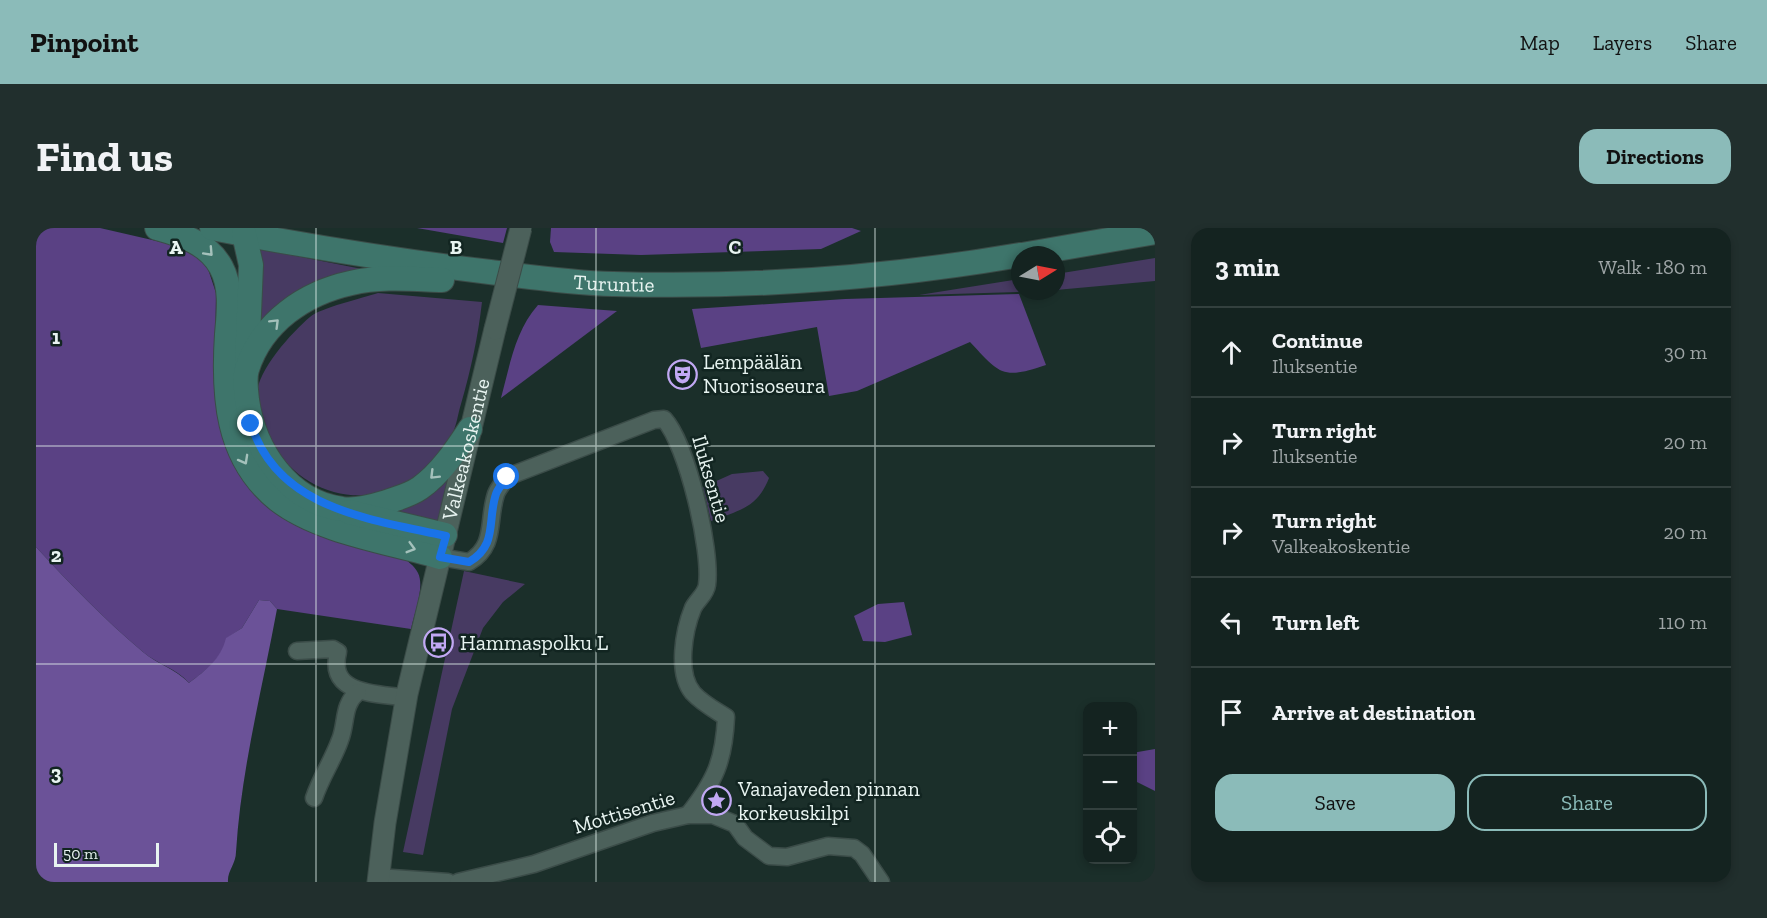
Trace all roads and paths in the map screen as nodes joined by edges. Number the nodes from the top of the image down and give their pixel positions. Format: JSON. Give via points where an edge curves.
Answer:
{"nodes":[{"id":1,"x":157,"y":228,"type":"edge"},
{"id":2,"x":212,"y":228,"type":"edge"},
{"id":3,"x":521,"y":228,"type":"edge"},
{"id":4,"x":1155,"y":232,"type":"edge"},
{"id":5,"x":244,"y":234,"type":"junction"},
{"id":6,"x":1065,"y":247,"type":"edge"},
{"id":7,"x":1011,"y":256,"type":"edge"},
{"id":8,"x":554,"y":280,"type":"junction"},
{"id":9,"x":246,"y":370,"type":"junction"},
{"id":10,"x":470,"y":429,"type":"junction"},
{"id":11,"x":343,"y":510,"type":"junction"},
{"id":12,"x":443,"y":546,"type":"junction"},
{"id":13,"x":297,"y":651,"type":"dead end"},
{"id":14,"x":358,"y":692,"type":"junction"},
{"id":15,"x":406,"y":698,"type":"junction"},
{"id":16,"x":314,"y":798,"type":"dead end"},
{"id":17,"x":688,"y":815,"type":"junction"},
{"id":18,"x":378,"y":879,"type":"edge"},
{"id":19,"x":448,"y":882,"type":"edge"},
{"id":20,"x":458,"y":882,"type":"edge"},
{"id":21,"x":881,"y":882,"type":"edge"}],
"edges":[{"from":1,"to":12,"type":"main road","one_way":true,"via":[[203,245],[221,267],[229,293],[227,401],[239,449],[256,478],[279,500],[334,528]]},
{"from":2,"to":5,"type":"main road","name":"Turuntie"},
{"from":3,"to":10,"type":"street","name":"Valkeakoskentie","bridge":true},
{"from":4,"to":6,"type":"main road","name":"Turuntie"},
{"from":5,"to":8,"type":"main road","name":"Turuntie","via":[[355,254]]},
{"from":5,"to":9,"type":"main road","via":[[251,265]]},
{"from":7,"to":8,"type":"main road","name":"Turuntie","via":[[857,276],[724,285]]},
{"from":9,"to":8,"type":"main road","one_way":true,"via":[[266,332],[285,314],[306,298],[349,283],[373,279]]},
{"from":9,"to":11,"type":"main road","via":[[251,424],[271,465],[302,493]]},
{"from":10,"to":11,"type":"main road","one_way":true,"via":[[450,458],[421,488],[376,505]]},
{"from":10,"to":12,"type":"street","name":"Valkeakoskentie"},
{"from":11,"to":12,"type":"main road"},
{"from":12,"to":15,"type":"street","name":"Valkeakoskentie"},
{"from":12,"to":17,"type":"street","name":"Iluksentie","via":[[469,562],[479,556],[487,546],[497,492],[507,477],[654,420],[664,419],[674,429],[709,563],[707,589],[693,608],[686,638],[686,679],[698,698],[726,717],[718,771]]},
{"from":13,"to":14,"type":"street","via":[[338,652],[337,668],[346,684]]},
{"from":14,"to":15,"type":"street"},
{"from":14,"to":16,"type":"street","via":[[347,707],[341,738]]},
{"from":15,"to":18,"type":"street","name":"Valkeakoskentie"},
{"from":17,"to":20,"type":"street","name":"Mottisentie","via":[[534,864]]},
{"from":17,"to":21,"type":"street","name":"Mottisentie","via":[[713,815],[735,824],[745,838],[769,856],[779,858],[828,846],[854,848]]},
{"from":18,"to":19,"type":"street"}]}
